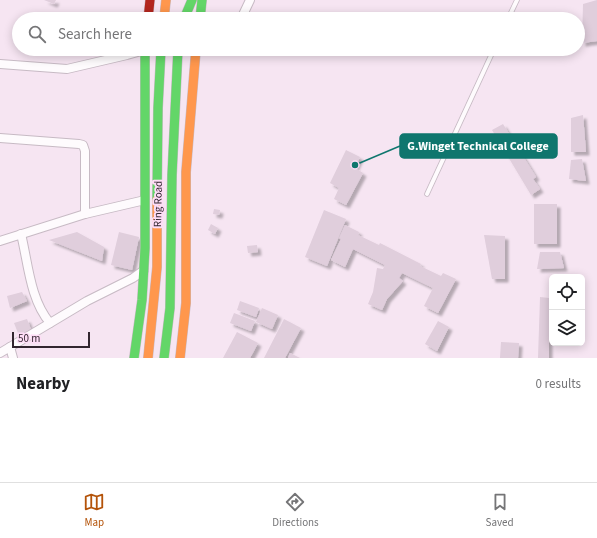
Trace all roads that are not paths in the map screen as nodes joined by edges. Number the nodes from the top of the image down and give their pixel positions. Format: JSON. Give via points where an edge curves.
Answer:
{"nodes":[{"id":1,"x":150,"y":0,"type":"edge"},
{"id":2,"x":166,"y":0,"type":"edge"},
{"id":3,"x":182,"y":0,"type":"edge"},
{"id":4,"x":192,"y":0,"type":"edge"},
{"id":5,"x":202,"y":0,"type":"edge"},
{"id":6,"x":250,"y":0,"type":"edge"},
{"id":7,"x":517,"y":0,"type":"edge"},
{"id":8,"x":149,"y":12,"type":"edge"},
{"id":9,"x":165,"y":12,"type":"edge"},
{"id":10,"x":181,"y":12,"type":"edge"},
{"id":11,"x":187,"y":12,"type":"edge"},
{"id":12,"x":201,"y":12,"type":"edge"},
{"id":13,"x":244,"y":12,"type":"edge"},
{"id":14,"x":511,"y":12,"type":"edge"},
{"id":15,"x":124,"y":56,"type":"edge"},
{"id":16,"x":145,"y":56,"type":"edge"},
{"id":17,"x":161,"y":56,"type":"edge"},
{"id":18,"x":178,"y":56,"type":"edge"},
{"id":19,"x":195,"y":56,"type":"edge"},
{"id":20,"x":491,"y":56,"type":"edge"},
{"id":21,"x":0,"y":64,"type":"edge"},
{"id":22,"x":0,"y":138,"type":"edge"},
{"id":23,"x":427,"y":194,"type":"dead end"},
{"id":24,"x":145,"y":200,"type":"junction"},
{"id":25,"x":85,"y":214,"type":"junction"},
{"id":26,"x":21,"y":234,"type":"junction"},
{"id":27,"x":0,"y":241,"type":"edge"},
{"id":28,"x":144,"y":270,"type":"junction"},
{"id":29,"x":50,"y":323,"type":"junction"},
{"id":30,"x":10,"y":347,"type":"junction"},
{"id":31,"x":0,"y":353,"type":"edge"},
{"id":32,"x":14,"y":358,"type":"edge"},
{"id":33,"x":134,"y":358,"type":"edge"},
{"id":34,"x":148,"y":358,"type":"edge"},
{"id":35,"x":164,"y":358,"type":"edge"},
{"id":36,"x":180,"y":358,"type":"edge"}],
"edges":[{"from":1,"to":8,"type":"main road"},
{"from":2,"to":9,"type":"main road"},
{"from":3,"to":10,"type":"main road"},
{"from":4,"to":11,"type":"main road"},
{"from":5,"to":12,"type":"main road"},
{"from":6,"to":13,"type":"street"},
{"from":7,"to":14,"type":"lane"},
{"from":15,"to":21,"type":"street","via":[[67,69]]},
{"from":16,"to":24,"type":"main road"},
{"from":17,"to":34,"type":"main road","name":"Ring Road","via":[[157,267]]},
{"from":18,"to":35,"type":"main road","name":"Ring Road","via":[[172,175],[170,308]]},
{"from":19,"to":36,"type":"main road","via":[[186,172],[186,303]]},
{"from":20,"to":23,"type":"lane"},
{"from":22,"to":25,"type":"street","via":[[83,146]]},
{"from":24,"to":25,"type":"street"},
{"from":24,"to":28,"type":"main road"},
{"from":25,"to":26,"type":"street"},
{"from":26,"to":27,"type":"street"},
{"from":26,"to":29,"type":"street","via":[[35,296]]},
{"from":28,"to":29,"type":"street"},
{"from":28,"to":33,"type":"main road"},
{"from":29,"to":30,"type":"street"},
{"from":30,"to":31,"type":"street"},
{"from":30,"to":32,"type":"street"}]}
